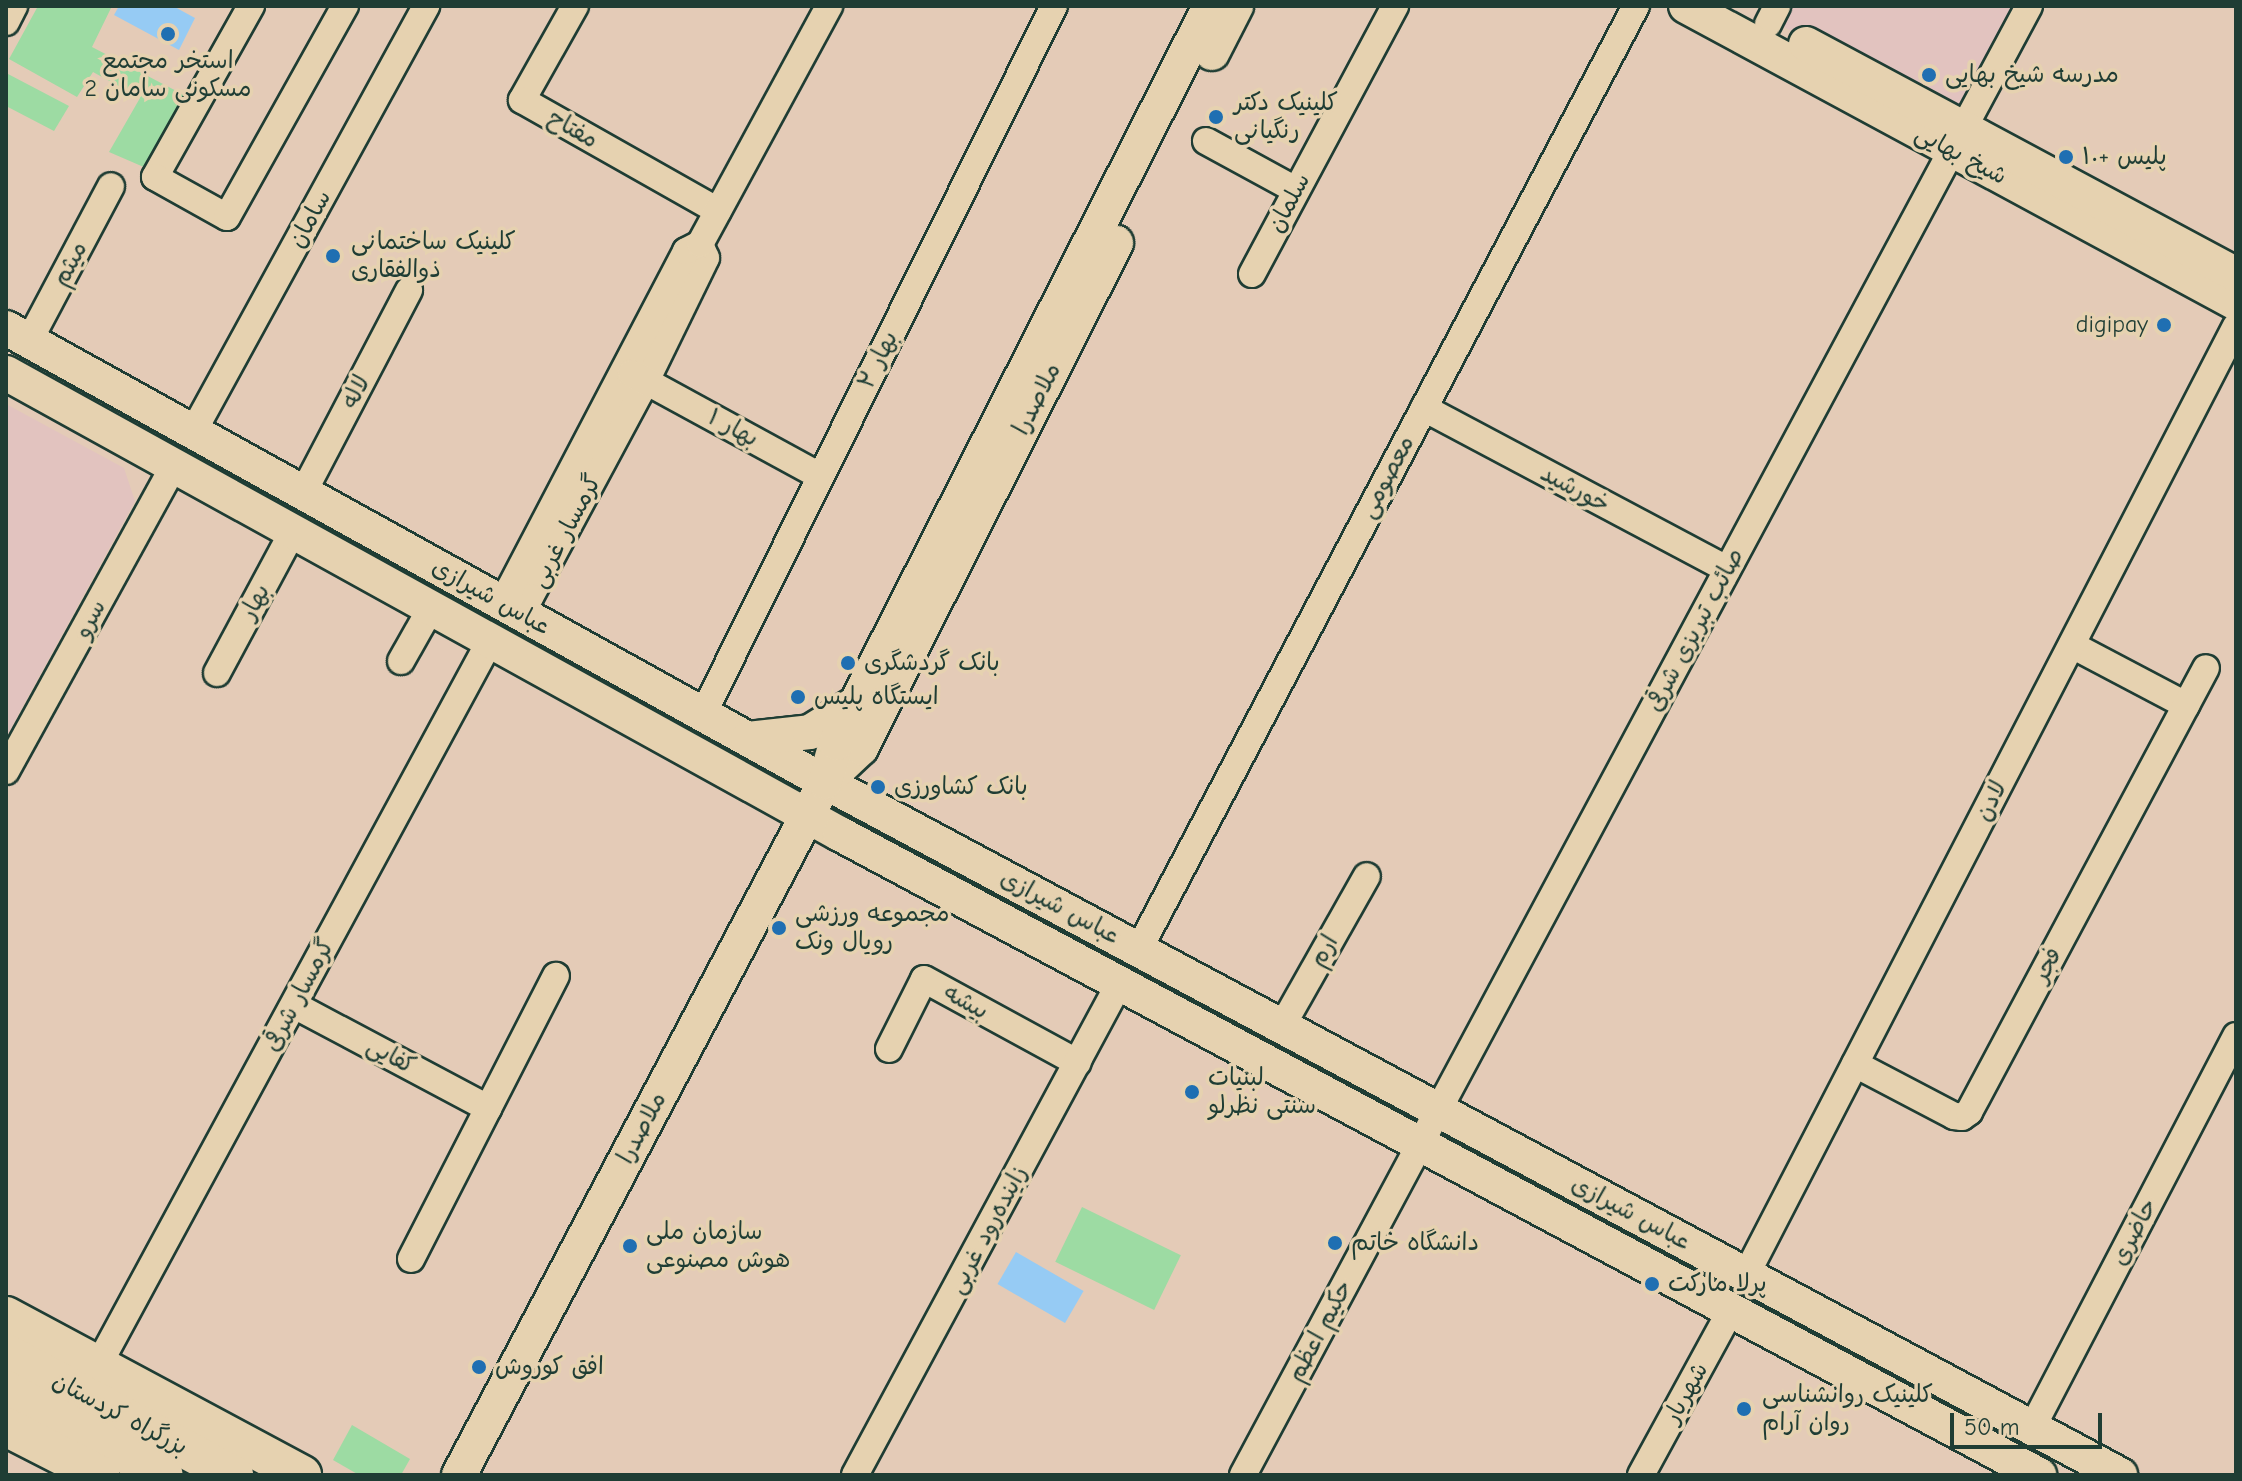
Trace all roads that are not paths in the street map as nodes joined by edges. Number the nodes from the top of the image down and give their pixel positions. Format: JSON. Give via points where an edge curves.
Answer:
{"nodes":[{"id":1,"x":14,"y":6,"type":"edge"},
{"id":2,"x":251,"y":6,"type":"edge"},
{"id":3,"x":345,"y":6,"type":"edge"},
{"id":4,"x":426,"y":6,"type":"edge"},
{"id":5,"x":575,"y":6,"type":"edge"},
{"id":6,"x":829,"y":6,"type":"edge"},
{"id":7,"x":1054,"y":6,"type":"edge"},
{"id":8,"x":1210,"y":6,"type":"edge"},
{"id":9,"x":1236,"y":6,"type":"edge"},
{"id":10,"x":1395,"y":6,"type":"edge"},
{"id":11,"x":1636,"y":6,"type":"edge"},
{"id":12,"x":1686,"y":6,"type":"edge"},
{"id":13,"x":1735,"y":6,"type":"edge"},
{"id":14,"x":2029,"y":6,"type":"edge"},
{"id":15,"x":1773,"y":15,"type":"edge"},
{"id":16,"x":6,"y":22,"type":"edge"},
{"id":17,"x":1956,"y":139,"type":"junction"},
{"id":18,"x":1206,"y":141,"type":"dead end"},
{"id":19,"x":111,"y":186,"type":"dead end"},
{"id":20,"x":1296,"y":190,"type":"junction"},
{"id":21,"x":718,"y":211,"type":"junction"},
{"id":22,"x":1252,"y":274,"type":"dead end"},
{"id":23,"x":2236,"y":275,"type":"edge"},
{"id":24,"x":409,"y":290,"type":"dead end"},
{"id":25,"x":2236,"y":303,"type":"edge"},
{"id":26,"x":2236,"y":326,"type":"edge"},
{"id":27,"x":18,"y":335,"type":"edge"},
{"id":28,"x":6,"y":373,"type":"edge"},
{"id":29,"x":635,"y":375,"type":"junction"},
{"id":30,"x":1424,"y":408,"type":"junction"},
{"id":31,"x":193,"y":432,"type":"junction"},
{"id":32,"x":174,"y":466,"type":"junction"},
{"id":33,"x":820,"y":476,"type":"junction"},
{"id":34,"x":303,"y":493,"type":"junction"},
{"id":35,"x":293,"y":531,"type":"junction"},
{"id":36,"x":1727,"y":569,"type":"junction"},
{"id":37,"x":509,"y":607,"type":"junction"},
{"id":38,"x":431,"y":608,"type":"junction"},
{"id":39,"x":490,"y":641,"type":"junction"},
{"id":40,"x":2072,"y":645,"type":"junction"},
{"id":41,"x":401,"y":661,"type":"dead end"},
{"id":42,"x":2206,"y":668,"type":"dead end"},
{"id":43,"x":217,"y":673,"type":"dead end"},
{"id":44,"x":855,"y":704,"type":"junction"},
{"id":45,"x":2186,"y":705,"type":"junction"},
{"id":46,"x":703,"y":714,"type":"junction"},
{"id":47,"x":748,"y":739,"type":"junction"},
{"id":48,"x":782,"y":758,"type":"junction"},
{"id":49,"x":6,"y":771,"type":"edge"},
{"id":50,"x":825,"y":782,"type":"junction"},
{"id":51,"x":767,"y":793,"type":"junction"},
{"id":52,"x":807,"y":815,"type":"junction"},
{"id":53,"x":1367,"y":876,"type":"dead end"},
{"id":54,"x":1139,"y":949,"type":"junction"},
{"id":55,"x":556,"y":976,"type":"dead end"},
{"id":56,"x":1119,"y":984,"type":"junction"},
{"id":57,"x":294,"y":1005,"type":"junction"},
{"id":58,"x":1282,"y":1026,"type":"junction"},
{"id":59,"x":2236,"y":1036,"type":"edge"},
{"id":60,"x":889,"y":1049,"type":"dead end"},
{"id":61,"x":1078,"y":1063,"type":"junction"},
{"id":62,"x":1855,"y":1064,"type":"junction"},
{"id":63,"x":488,"y":1108,"type":"junction"},
{"id":64,"x":1438,"y":1110,"type":"junction"},
{"id":65,"x":1420,"y":1144,"type":"junction"},
{"id":66,"x":411,"y":1259,"type":"dead end"},
{"id":67,"x":1746,"y":1275,"type":"junction"},
{"id":68,"x":1731,"y":1310,"type":"junction"},
{"id":69,"x":6,"y":1316,"type":"edge"},
{"id":70,"x":107,"y":1349,"type":"dead end"},
{"id":71,"x":6,"y":1353,"type":"edge"},
{"id":72,"x":6,"y":1390,"type":"edge"},
{"id":73,"x":6,"y":1427,"type":"edge"},
{"id":74,"x":2032,"y":1428,"type":"junction"},
{"id":75,"x":112,"y":1447,"type":"edge"},
{"id":76,"x":164,"y":1475,"type":"edge"},
{"id":77,"x":234,"y":1475,"type":"edge"},
{"id":78,"x":302,"y":1475,"type":"edge"},
{"id":79,"x":459,"y":1475,"type":"edge"},
{"id":80,"x":855,"y":1475,"type":"edge"},
{"id":81,"x":1243,"y":1475,"type":"edge"},
{"id":82,"x":1641,"y":1475,"type":"edge"},
{"id":83,"x":2039,"y":1475,"type":"edge"},
{"id":84,"x":2120,"y":1475,"type":"edge"}],
"edges":[{"from":1,"to":16,"type":"street"},
{"from":2,"to":3,"type":"street","via":[[155,177],[227,217]]},
{"from":4,"to":31,"type":"street","name":"سامان"},
{"from":5,"to":21,"type":"street","name":"مفتاح","via":[[522,100]]},
{"from":6,"to":21,"type":"street","name":"گرمسار غربی"},
{"from":7,"to":33,"type":"street","name":"بهار ۲"},
{"from":8,"to":44,"type":"main road","name":"ملاصدرا"},
{"from":9,"to":50,"type":"main road","name":"ملاصدرا","via":[[861,748]]},
{"from":10,"to":20,"type":"street","name":"سلمان"},
{"from":11,"to":30,"type":"street","name":"معصومی"},
{"from":12,"to":17,"type":"main road","name":"شیخ بهایی"},
{"from":13,"to":15,"type":"main road","name":"شیخ بهایی"},
{"from":14,"to":17,"type":"street","name":"صائب تبریزی شرقی"},
{"from":15,"to":17,"type":"main road","name":"شیخ بهایی"},
{"from":17,"to":23,"type":"main road","name":"شیخ بهایی"},
{"from":17,"to":25,"type":"main road","name":"شیخ بهایی"},
{"from":17,"to":36,"type":"street","name":"صائب تبریزی شرقی"},
{"from":18,"to":20,"type":"street"},
{"from":19,"to":27,"type":"street","name":"میثم"},
{"from":20,"to":22,"type":"street","name":"سلمان"},
{"from":21,"to":29,"type":"street","name":"گرمسار غربی","via":[[700,244],[686,251]]},
{"from":24,"to":34,"type":"street","name":"لاله"},
{"from":26,"to":40,"type":"street","name":"لادن"},
{"from":27,"to":31,"type":"main road","name":"عباس شیرازی"},
{"from":28,"to":32,"type":"main road","name":"عباس شیرازی"},
{"from":29,"to":33,"type":"street","name":"بهار ۱"},
{"from":29,"to":37,"type":"street","name":"گرمسار غربی","via":[[510,588]]},
{"from":30,"to":36,"type":"street","name":"خورشید"},
{"from":30,"to":54,"type":"street","name":"معصومی"},
{"from":31,"to":34,"type":"main road","name":"عباس شیرازی"},
{"from":32,"to":35,"type":"main road","name":"عباس شیرازی"},
{"from":32,"to":49,"type":"street","name":"سرو"},
{"from":33,"to":46,"type":"street","name":"بهار ۲"},
{"from":34,"to":37,"type":"main road","name":"عباس شیرازی"},
{"from":35,"to":38,"type":"main road","name":"عباس شیرازی"},
{"from":35,"to":43,"type":"street","name":"بهار"},
{"from":36,"to":64,"type":"street","name":"صائب تبریزی شرقی"},
{"from":37,"to":39,"type":"main road"},
{"from":37,"to":46,"type":"main road","name":"عباس شیرازی"},
{"from":38,"to":39,"type":"main road","name":"عباس شیرازی"},
{"from":38,"to":41,"type":"street"},
{"from":39,"to":51,"type":"main road","name":"عباس شیرازی"},
{"from":39,"to":57,"type":"street","name":"گرمسار شرقی"},
{"from":40,"to":45,"type":"street"},
{"from":40,"to":62,"type":"street","name":"لادن"},
{"from":42,"to":45,"type":"street","name":"فجر"},
{"from":44,"to":47,"type":"main road","via":[[810,732]]},
{"from":44,"to":50,"type":"main road","name":"ملاصدرا"},
{"from":45,"to":62,"type":"street","name":"فجر","via":[[1969,1112],[1954,1116]]},
{"from":46,"to":47,"type":"main road","name":"عباس شیرازی"},
{"from":47,"to":48,"type":"main road","name":"عباس شیرازی"},
{"from":48,"to":50,"type":"main road","name":"عباس شیرازی"},
{"from":48,"to":51,"type":"main road","via":[[785,781]]},
{"from":50,"to":52,"type":"main road","name":"ملاصدرا"},
{"from":50,"to":54,"type":"main road","name":"عباس شیرازی"},
{"from":51,"to":52,"type":"main road","name":"عباس شیرازی"},
{"from":52,"to":56,"type":"main road","name":"عباس شیرازی"},
{"from":52,"to":79,"type":"main road","name":"ملاصدرا"},
{"from":53,"to":58,"type":"street","name":"ارم"},
{"from":54,"to":58,"type":"main road","name":"عباس شیرازی"},
{"from":55,"to":63,"type":"street"},
{"from":56,"to":61,"type":"street","name":"زاینده‌رود غربی"},
{"from":56,"to":65,"type":"main road","name":"عباس شیرازی"},
{"from":57,"to":63,"type":"street","name":"کفایی"},
{"from":57,"to":70,"type":"street","name":"گرمسار شرقی"},
{"from":58,"to":64,"type":"main road","name":"عباس شیرازی"},
{"from":59,"to":74,"type":"street","name":"حاضری"},
{"from":60,"to":61,"type":"street","name":"بیشه","via":[[924,979]]},
{"from":61,"to":80,"type":"street","name":"زاینده‌رود غربی"},
{"from":62,"to":67,"type":"street","name":"لادن"},
{"from":63,"to":66,"type":"street"},
{"from":64,"to":65,"type":"street","name":"صائب تبریزی شرقی"},
{"from":64,"to":67,"type":"main road","name":"عباس شیرازی"},
{"from":65,"to":68,"type":"main road","name":"عباس شیرازی"},
{"from":65,"to":81,"type":"street","name":"حکیم اعظم"},
{"from":67,"to":74,"type":"main road","name":"عباس شیرازی"},
{"from":68,"to":82,"type":"street","name":"شهریار"},
{"from":68,"to":83,"type":"main road","name":"عباس شیرازی"},
{"from":69,"to":78,"type":"highway"},
{"from":71,"to":75,"type":"highway","name":"بزرگراه کردستان"},
{"from":72,"to":75,"type":"highway","name":"بزرگراه کردستان"},
{"from":73,"to":75,"type":"highway"},
{"from":74,"to":84,"type":"main road","name":"عباس شیرازی"},
{"from":75,"to":76,"type":"highway","name":"بزرگراه کردستان"},
{"from":75,"to":77,"type":"highway","name":"بزرگراه کردستان"}]}
